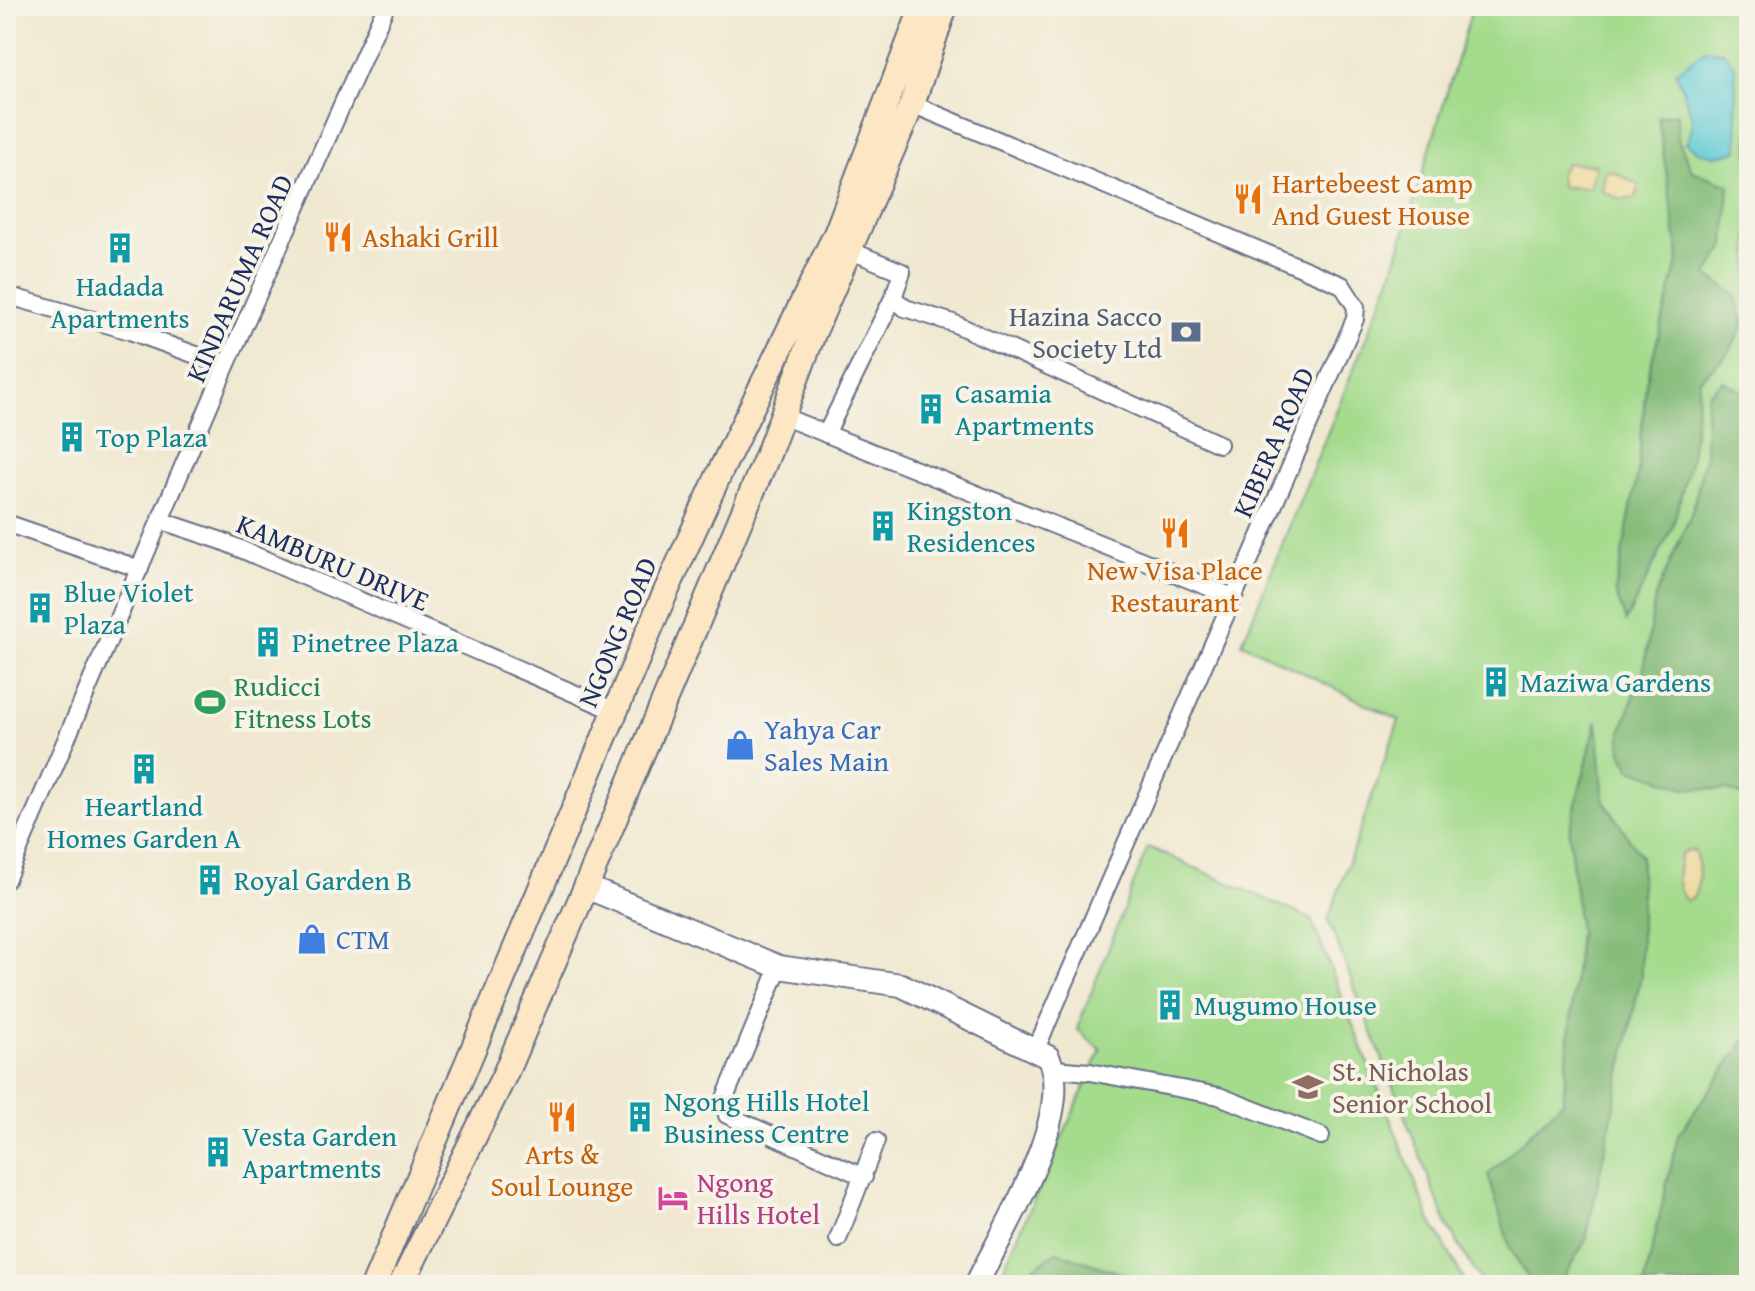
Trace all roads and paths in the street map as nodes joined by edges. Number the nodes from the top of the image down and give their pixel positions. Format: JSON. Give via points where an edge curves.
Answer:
{"nodes":[{"id":1,"x":386,"y":6,"type":"edge"},
{"id":2,"x":923,"y":6,"type":"edge"},
{"id":3,"x":945,"y":6,"type":"edge"},
{"id":4,"x":912,"y":104,"type":"junction"},
{"id":5,"x":849,"y":250,"type":"junction"},
{"id":6,"x":6,"y":295,"type":"edge"},
{"id":7,"x":893,"y":298,"type":"junction"},
{"id":8,"x":226,"y":366,"type":"junction"},
{"id":9,"x":782,"y":416,"type":"junction"},
{"id":10,"x":826,"y":434,"type":"junction"},
{"id":11,"x":1219,"y":444,"type":"dead end"},
{"id":12,"x":162,"y":521,"type":"junction"},
{"id":13,"x":6,"y":523,"type":"edge"},
{"id":14,"x":140,"y":569,"type":"junction"},
{"id":15,"x":1233,"y":597,"type":"junction"},
{"id":16,"x":659,"y":607,"type":"junction"},
{"id":17,"x":695,"y":627,"type":"junction"},
{"id":18,"x":615,"y":711,"type":"junction"},
{"id":19,"x":6,"y":880,"type":"edge"},
{"id":20,"x":586,"y":887,"type":"junction"},
{"id":21,"x":779,"y":967,"type":"junction"},
{"id":22,"x":1036,"y":1049,"type":"junction"},
{"id":23,"x":469,"y":1056,"type":"junction"},
{"id":24,"x":1054,"y":1069,"type":"junction"},
{"id":25,"x":505,"y":1074,"type":"junction"},
{"id":26,"x":1321,"y":1136,"type":"dead end"},
{"id":27,"x":876,"y":1141,"type":"dead end"},
{"id":28,"x":864,"y":1177,"type":"junction"},
{"id":29,"x":838,"y":1239,"type":"dead end"},
{"id":30,"x":374,"y":1285,"type":"edge"},
{"id":31,"x":401,"y":1285,"type":"edge"},
{"id":32,"x":976,"y":1285,"type":"edge"}],
"edges":[{"from":1,"to":8,"type":"street","name":"KINDARUMA ROAD"},
{"from":2,"to":16,"type":"main road","name":"NGONG ROAD","via":[[836,234]]},
{"from":3,"to":4,"type":"main road"},
{"from":4,"to":5,"type":"main road"},
{"from":4,"to":15,"type":"street","name":"KIBERA ROAD","via":[[1342,285],[1352,297],[1355,319]]},
{"from":5,"to":7,"type":"street","via":[[902,272]]},
{"from":5,"to":9,"type":"main road"},
{"from":6,"to":8,"type":"street"},
{"from":7,"to":10,"type":"street"},
{"from":7,"to":11,"type":"street","via":[[905,308],[953,323]]},
{"from":8,"to":12,"type":"street","name":"KINDARUMA ROAD"},
{"from":9,"to":10,"type":"street"},
{"from":9,"to":17,"type":"main road"},
{"from":10,"to":15,"type":"street"},
{"from":12,"to":14,"type":"street","name":"KINDARUMA ROAD"},
{"from":12,"to":18,"type":"street","name":"KAMBURU DRIVE","via":[[222,541]]},
{"from":13,"to":14,"type":"street"},
{"from":14,"to":19,"type":"street","name":"KINDARUMA ROAD"},
{"from":15,"to":22,"type":"street","name":"KIBERA ROAD"},
{"from":16,"to":17,"type":"main road","via":[[668,597],[690,598]]},
{"from":16,"to":18,"type":"main road","name":"NGONG ROAD"},
{"from":17,"to":20,"type":"main road"},
{"from":18,"to":23,"type":"main road","name":"NGONG ROAD"},
{"from":20,"to":21,"type":"street"},
{"from":20,"to":25,"type":"main road"},
{"from":21,"to":22,"type":"street","via":[[901,985]]},
{"from":21,"to":28,"type":"street","via":[[725,1098],[727,1115]]},
{"from":22,"to":24,"type":"street"},
{"from":23,"to":25,"type":"main road","via":[[468,1070],[476,1081]]},
{"from":23,"to":30,"type":"main road","name":"NGONG ROAD"},
{"from":24,"to":26,"type":"street","via":[[1219,1096]]},
{"from":24,"to":32,"type":"street","via":[[1053,1100],[1040,1150]]},
{"from":25,"to":31,"type":"main road"},
{"from":27,"to":28,"type":"street"},
{"from":28,"to":29,"type":"street"}]}
